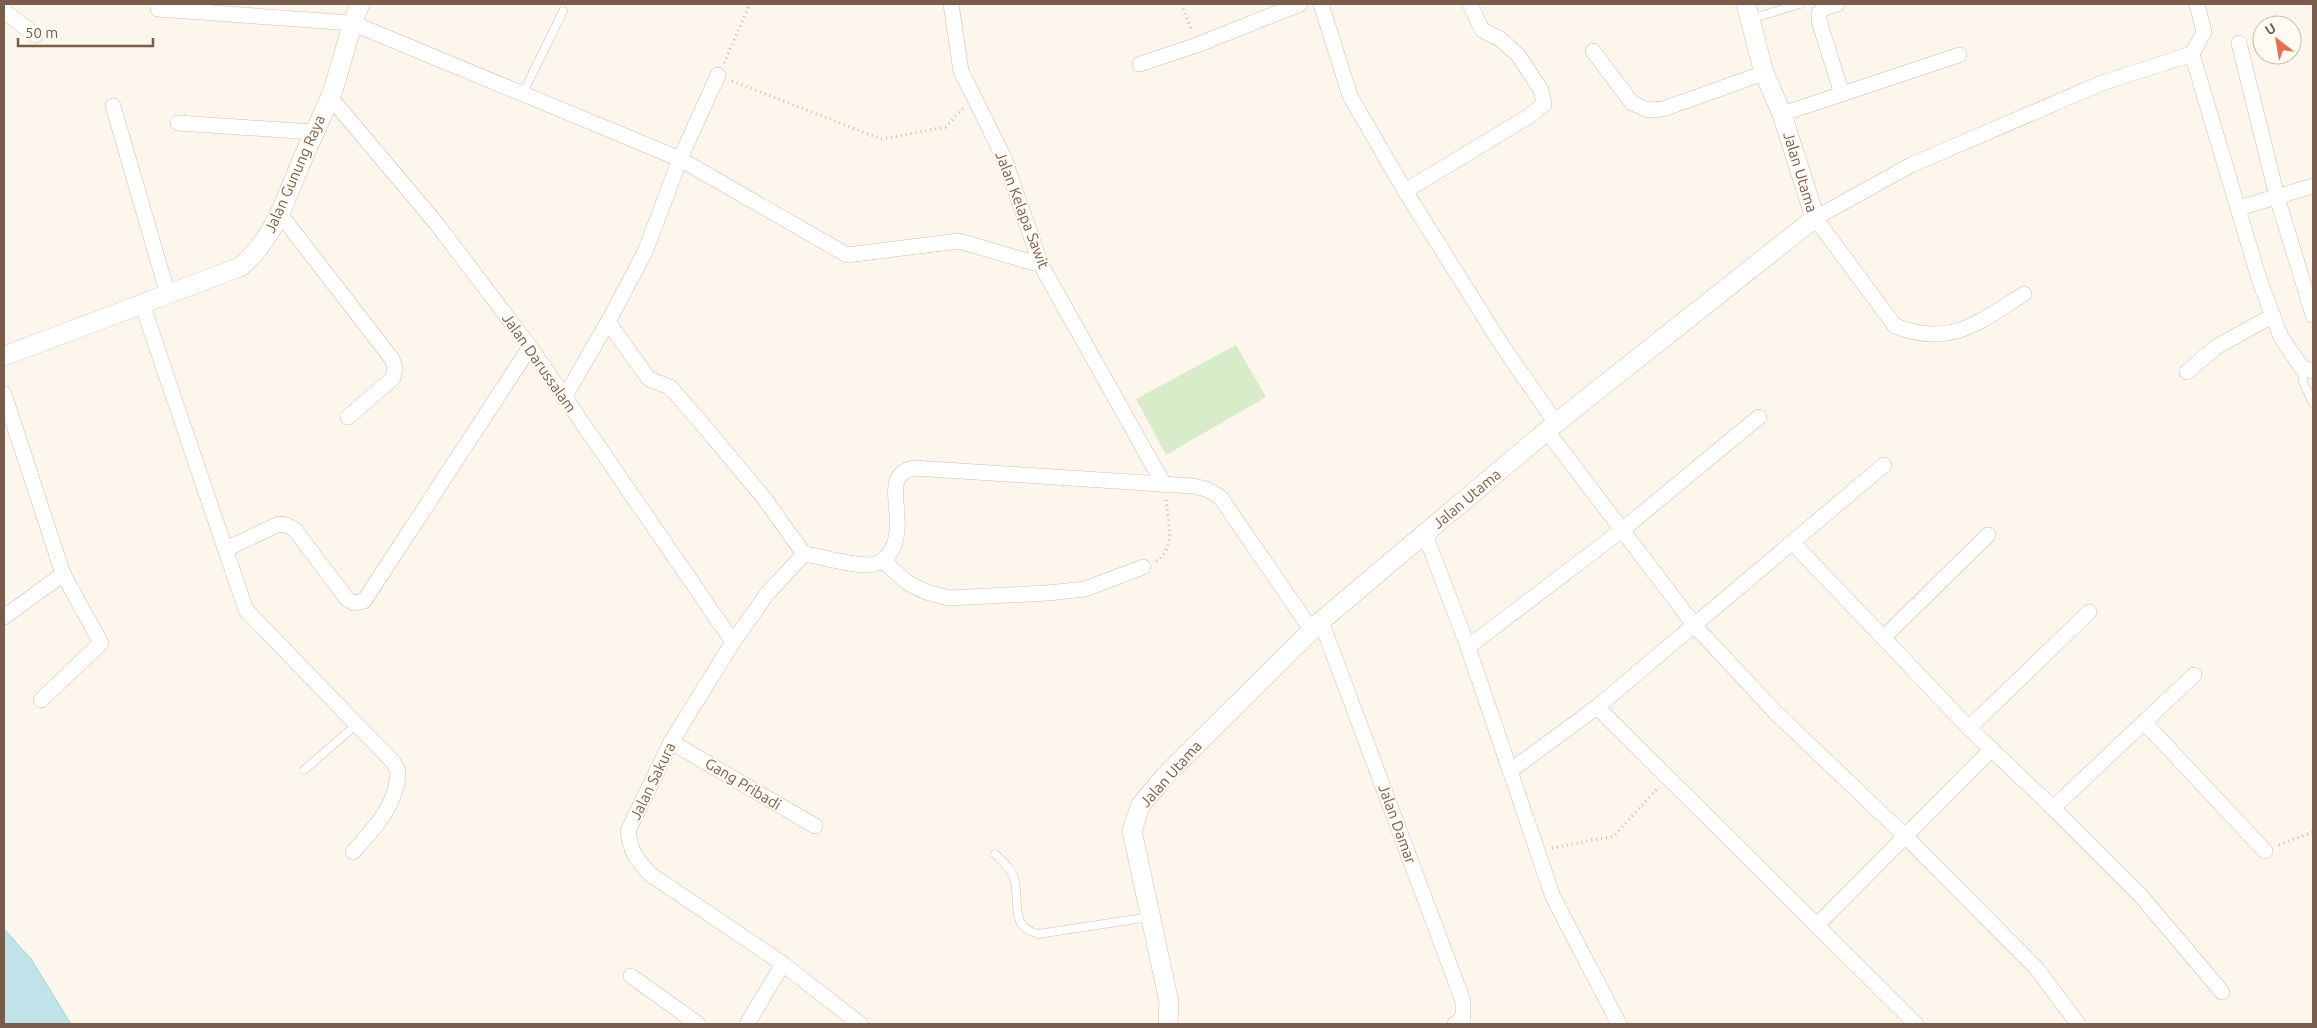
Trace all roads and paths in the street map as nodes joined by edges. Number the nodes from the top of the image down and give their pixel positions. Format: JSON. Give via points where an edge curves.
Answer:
{"nodes":[{"id":1,"x":360,"y":4,"type":"edge"},
{"id":2,"x":750,"y":4,"type":"edge"},
{"id":3,"x":951,"y":4,"type":"edge"},
{"id":4,"x":1181,"y":4,"type":"edge"},
{"id":5,"x":1300,"y":4,"type":"edge"},
{"id":6,"x":1321,"y":4,"type":"edge"},
{"id":7,"x":1470,"y":4,"type":"edge"},
{"id":8,"x":1800,"y":4,"type":"edge"},
{"id":9,"x":1838,"y":4,"type":"edge"},
{"id":10,"x":2197,"y":4,"type":"edge"},
{"id":11,"x":158,"y":9,"type":"dead end"},
{"id":12,"x":4,"y":11,"type":"edge"},
{"id":13,"x":563,"y":12,"type":"dead end"},
{"id":14,"x":1748,"y":12,"type":"edge"},
{"id":15,"x":352,"y":23,"type":"junction"},
{"id":16,"x":35,"y":35,"type":"dead end"},
{"id":17,"x":2239,"y":43,"type":"dead end"},
{"id":18,"x":1197,"y":46,"type":"junction"},
{"id":19,"x":1593,"y":50,"type":"dead end"},
{"id":20,"x":2192,"y":54,"type":"junction"},
{"id":21,"x":1959,"y":55,"type":"dead end"},
{"id":22,"x":1140,"y":64,"type":"dead end"},
{"id":23,"x":1764,"y":73,"type":"junction"},
{"id":24,"x":718,"y":75,"type":"junction"},
{"id":25,"x":1842,"y":94,"type":"junction"},
{"id":26,"x":522,"y":95,"type":"junction"},
{"id":27,"x":973,"y":96,"type":"junction"},
{"id":28,"x":330,"y":97,"type":"junction"},
{"id":29,"x":113,"y":106,"type":"dead end"},
{"id":30,"x":1782,"y":114,"type":"junction"},
{"id":31,"x":178,"y":123,"type":"dead end"},
{"id":32,"x":313,"y":132,"type":"junction"},
{"id":33,"x":680,"y":159,"type":"junction"},
{"id":34,"x":2313,"y":186,"type":"edge"},
{"id":35,"x":1405,"y":190,"type":"junction"},
{"id":36,"x":2277,"y":196,"type":"junction"},
{"id":37,"x":2238,"y":208,"type":"junction"},
{"id":38,"x":280,"y":214,"type":"junction"},
{"id":39,"x":1815,"y":218,"type":"junction"},
{"id":40,"x":1040,"y":265,"type":"junction"},
{"id":41,"x":2024,"y":294,"type":"dead end"},
{"id":42,"x":168,"y":295,"type":"junction"},
{"id":43,"x":142,"y":304,"type":"junction"},
{"id":44,"x":2272,"y":316,"type":"junction"},
{"id":45,"x":2313,"y":316,"type":"edge"},
{"id":46,"x":608,"y":322,"type":"junction"},
{"id":47,"x":530,"y":347,"type":"junction"},
{"id":48,"x":4,"y":356,"type":"edge"},
{"id":49,"x":2308,"y":369,"type":"edge"},
{"id":50,"x":2187,"y":372,"type":"dead end"},
{"id":51,"x":4,"y":394,"type":"edge"},
{"id":52,"x":564,"y":398,"type":"junction"},
{"id":53,"x":2313,"y":403,"type":"edge"},
{"id":54,"x":348,"y":417,"type":"dead end"},
{"id":55,"x":1759,"y":417,"type":"dead end"},
{"id":56,"x":1552,"y":427,"type":"junction"},
{"id":57,"x":1884,"y":465,"type":"dead end"},
{"id":58,"x":1164,"y":485,"type":"junction"},
{"id":59,"x":1622,"y":530,"type":"junction"},
{"id":60,"x":1425,"y":534,"type":"junction"},
{"id":61,"x":1988,"y":535,"type":"dead end"},
{"id":62,"x":1793,"y":543,"type":"junction"},
{"id":63,"x":226,"y":549,"type":"junction"},
{"id":64,"x":804,"y":554,"type":"junction"},
{"id":65,"x":883,"y":561,"type":"junction"},
{"id":66,"x":1143,"y":567,"type":"joint"},
{"id":67,"x":63,"y":574,"type":"junction"},
{"id":68,"x":2089,"y":612,"type":"dead end"},
{"id":69,"x":4,"y":617,"type":"edge"},
{"id":70,"x":1316,"y":625,"type":"junction"},
{"id":71,"x":1694,"y":626,"type":"junction"},
{"id":72,"x":1883,"y":638,"type":"junction"},
{"id":73,"x":733,"y":642,"type":"junction"},
{"id":74,"x":1468,"y":647,"type":"junction"},
{"id":75,"x":2194,"y":675,"type":"dead end"},
{"id":76,"x":41,"y":700,"type":"dead end"},
{"id":77,"x":1597,"y":707,"type":"junction"},
{"id":78,"x":2144,"y":722,"type":"junction"},
{"id":79,"x":357,"y":724,"type":"junction"},
{"id":80,"x":1969,"y":728,"type":"junction"},
{"id":81,"x":671,"y":742,"type":"junction"},
{"id":82,"x":1992,"y":749,"type":"junction"},
{"id":83,"x":304,"y":770,"type":"dead end"},
{"id":84,"x":1510,"y":771,"type":"junction"},
{"id":85,"x":1668,"y":776,"type":"junction"},
{"id":86,"x":2054,"y":808,"type":"junction"},
{"id":87,"x":815,"y":826,"type":"dead end"},
{"id":88,"x":2313,"y":832,"type":"edge"},
{"id":89,"x":1905,"y":836,"type":"junction"},
{"id":90,"x":1537,"y":851,"type":"junction"},
{"id":91,"x":2265,"y":851,"type":"joint"},
{"id":92,"x":353,"y":852,"type":"dead end"},
{"id":93,"x":995,"y":854,"type":"dead end"},
{"id":94,"x":1150,"y":917,"type":"junction"},
{"id":95,"x":1816,"y":926,"type":"junction"},
{"id":96,"x":783,"y":964,"type":"junction"},
{"id":97,"x":631,"y":976,"type":"dead end"},
{"id":98,"x":2222,"y":992,"type":"dead end"},
{"id":99,"x":698,"y":1024,"type":"edge"},
{"id":100,"x":747,"y":1024,"type":"edge"},
{"id":101,"x":860,"y":1024,"type":"edge"},
{"id":102,"x":1168,"y":1024,"type":"edge"},
{"id":103,"x":1455,"y":1024,"type":"edge"},
{"id":104,"x":1619,"y":1024,"type":"edge"},
{"id":105,"x":1916,"y":1024,"type":"edge"},
{"id":106,"x":2078,"y":1024,"type":"edge"}],
"edges":[{"from":1,"to":15,"type":"street","name":"Jalan Gunung Raya"},
{"from":2,"to":24,"type":"path"},
{"from":3,"to":27,"type":"street","name":"Jalan Kelapa Sawit","via":[[961,71]]},
{"from":4,"to":18,"type":"path"},
{"from":5,"to":18,"type":"street"},
{"from":6,"to":35,"type":"street","via":[[1350,96]]},
{"from":7,"to":35,"type":"street","via":[[1482,30],[1500,39],[1518,55],[1541,90],[1544,104],[1531,115]]},
{"from":8,"to":14,"type":"lane"},
{"from":9,"to":25,"type":"street","via":[[1824,8],[1819,13],[1819,21]]},
{"from":10,"to":20,"type":"street","via":[[2204,32]]},
{"from":11,"to":15,"type":"street"},
{"from":12,"to":16,"type":"street"},
{"from":13,"to":26,"type":"lane"},
{"from":14,"to":23,"type":"street","name":"Jalan Utama"},
{"from":15,"to":26,"type":"street"},
{"from":15,"to":28,"type":"street","name":"Jalan Gunung Raya"},
{"from":17,"to":36,"type":"street"},
{"from":18,"to":22,"type":"street"},
{"from":19,"to":23,"type":"street","via":[[1632,103],[1648,110],[1663,109]]},
{"from":20,"to":37,"type":"street"},
{"from":20,"to":39,"type":"street","via":[[2102,83],[1911,165]]},
{"from":21,"to":25,"type":"street"},
{"from":23,"to":30,"type":"street","name":"Jalan Utama"},
{"from":24,"to":27,"type":"path","via":[[882,139],[946,127]]},
{"from":24,"to":33,"type":"street"},
{"from":25,"to":30,"type":"street"},
{"from":26,"to":33,"type":"street"},
{"from":27,"to":40,"type":"street","name":"Jalan Kelapa Sawit","via":[[1004,158]]},
{"from":28,"to":32,"type":"street","name":"Jalan Gunung Raya"},
{"from":28,"to":47,"type":"street","name":"Jalan Darussalam","via":[[436,223]]},
{"from":29,"to":42,"type":"street"},
{"from":30,"to":39,"type":"street","name":"Jalan Utama"},
{"from":31,"to":32,"type":"street"},
{"from":32,"to":38,"type":"street","name":"Jalan Gunung Raya"},
{"from":33,"to":40,"type":"street","via":[[847,255],[958,241]]},
{"from":33,"to":46,"type":"street","via":[[645,252]]},
{"from":34,"to":36,"type":"street"},
{"from":35,"to":56,"type":"street"},
{"from":36,"to":37,"type":"street"},
{"from":36,"to":45,"type":"street"},
{"from":37,"to":44,"type":"street"},
{"from":38,"to":42,"type":"street","name":"Jalan Gunung Raya","via":[[268,237],[240,267]]},
{"from":38,"to":54,"type":"street","via":[[392,359],[395,368],[393,378]]},
{"from":39,"to":41,"type":"street","via":[[1895,326],[1914,334],[1942,335],[1969,328]]},
{"from":39,"to":56,"type":"street","name":"Jalan Utama"},
{"from":40,"to":58,"type":"street","name":"Jalan Kelapa Sawit"},
{"from":42,"to":43,"type":"street","name":"Jalan Gunung Raya"},
{"from":43,"to":48,"type":"street","name":"Jalan Gunung Raya"},
{"from":43,"to":63,"type":"street"},
{"from":44,"to":49,"type":"street","via":[[2281,337]]},
{"from":44,"to":50,"type":"street","via":[[2216,347]]},
{"from":46,"to":52,"type":"street"},
{"from":46,"to":64,"type":"street","via":[[649,379],[670,386],[764,498]]},
{"from":47,"to":52,"type":"street","name":"Jalan Darussalam"},
{"from":47,"to":63,"type":"street","via":[[364,601],[354,603],[347,599],[295,530],[287,525],[279,524]]},
{"from":49,"to":53,"type":"lane","via":[[2304,382]]},
{"from":51,"to":67,"type":"street"},
{"from":52,"to":73,"type":"street","name":"Jalan Darussalam"},
{"from":55,"to":59,"type":"street"},
{"from":56,"to":59,"type":"street"},
{"from":56,"to":60,"type":"street","name":"Jalan Utama"},
{"from":57,"to":62,"type":"street"},
{"from":58,"to":65,"type":"street","via":[[914,468],[901,474],[897,480],[898,536]]},
{"from":58,"to":66,"type":"path","via":[[1170,538],[1168,549],[1162,558]]},
{"from":58,"to":70,"type":"street","via":[[1206,489],[1220,497]]},
{"from":59,"to":71,"type":"street"},
{"from":59,"to":74,"type":"street"},
{"from":60,"to":70,"type":"street","name":"Jalan Utama"},
{"from":60,"to":74,"type":"street"},
{"from":61,"to":72,"type":"street"},
{"from":62,"to":71,"type":"street"},
{"from":62,"to":72,"type":"street"},
{"from":63,"to":79,"type":"street","via":[[246,610]]},
{"from":64,"to":65,"type":"street","via":[[870,565]]},
{"from":64,"to":73,"type":"street","name":"Jalan Sakura","via":[[767,594]]},
{"from":65,"to":66,"type":"street","via":[[908,583],[949,598],[1048,594],[1085,589]]},
{"from":67,"to":69,"type":"street"},
{"from":67,"to":76,"type":"street","via":[[100,644]]},
{"from":68,"to":80,"type":"street"},
{"from":70,"to":94,"type":"street","name":"Jalan Utama","via":[[1165,776],[1140,806],[1132,831]]},
{"from":70,"to":103,"type":"street","name":"Jalan Damar","via":[[1463,1002],[1463,1018]]},
{"from":71,"to":77,"type":"street"},
{"from":71,"to":89,"type":"street","via":[[1775,712]]},
{"from":72,"to":80,"type":"street"},
{"from":73,"to":81,"type":"street","name":"Jalan Sakura"},
{"from":74,"to":84,"type":"street"},
{"from":75,"to":78,"type":"street"},
{"from":77,"to":84,"type":"street"},
{"from":77,"to":85,"type":"street"},
{"from":78,"to":86,"type":"street"},
{"from":78,"to":91,"type":"street"},
{"from":79,"to":83,"type":"lane"},
{"from":79,"to":92,"type":"street","via":[[393,762],[398,776],[379,824]]},
{"from":80,"to":82,"type":"street"},
{"from":81,"to":87,"type":"street","name":"Gang Pribadi"},
{"from":81,"to":96,"type":"street","name":"Jalan Sakura","via":[[628,831],[634,858],[650,874]]},
{"from":82,"to":86,"type":"street"},
{"from":82,"to":89,"type":"street"},
{"from":84,"to":90,"type":"street"},
{"from":85,"to":90,"type":"path","via":[[1614,836]]},
{"from":85,"to":95,"type":"street"},
{"from":86,"to":98,"type":"street","via":[[2141,896]]},
{"from":88,"to":91,"type":"path"},
{"from":89,"to":95,"type":"street"},
{"from":89,"to":106,"type":"street","via":[[2037,969]]},
{"from":90,"to":104,"type":"street","via":[[1553,898]]},
{"from":93,"to":94,"type":"lane","via":[[1014,877],[1019,919],[1026,931],[1038,934]]},
{"from":94,"to":102,"type":"street","name":"Jalan Utama","via":[[1169,1002]]},
{"from":95,"to":105,"type":"street"},
{"from":96,"to":100,"type":"street"},
{"from":96,"to":101,"type":"street","name":"Jalan Sakura"},
{"from":97,"to":99,"type":"street"}]}
